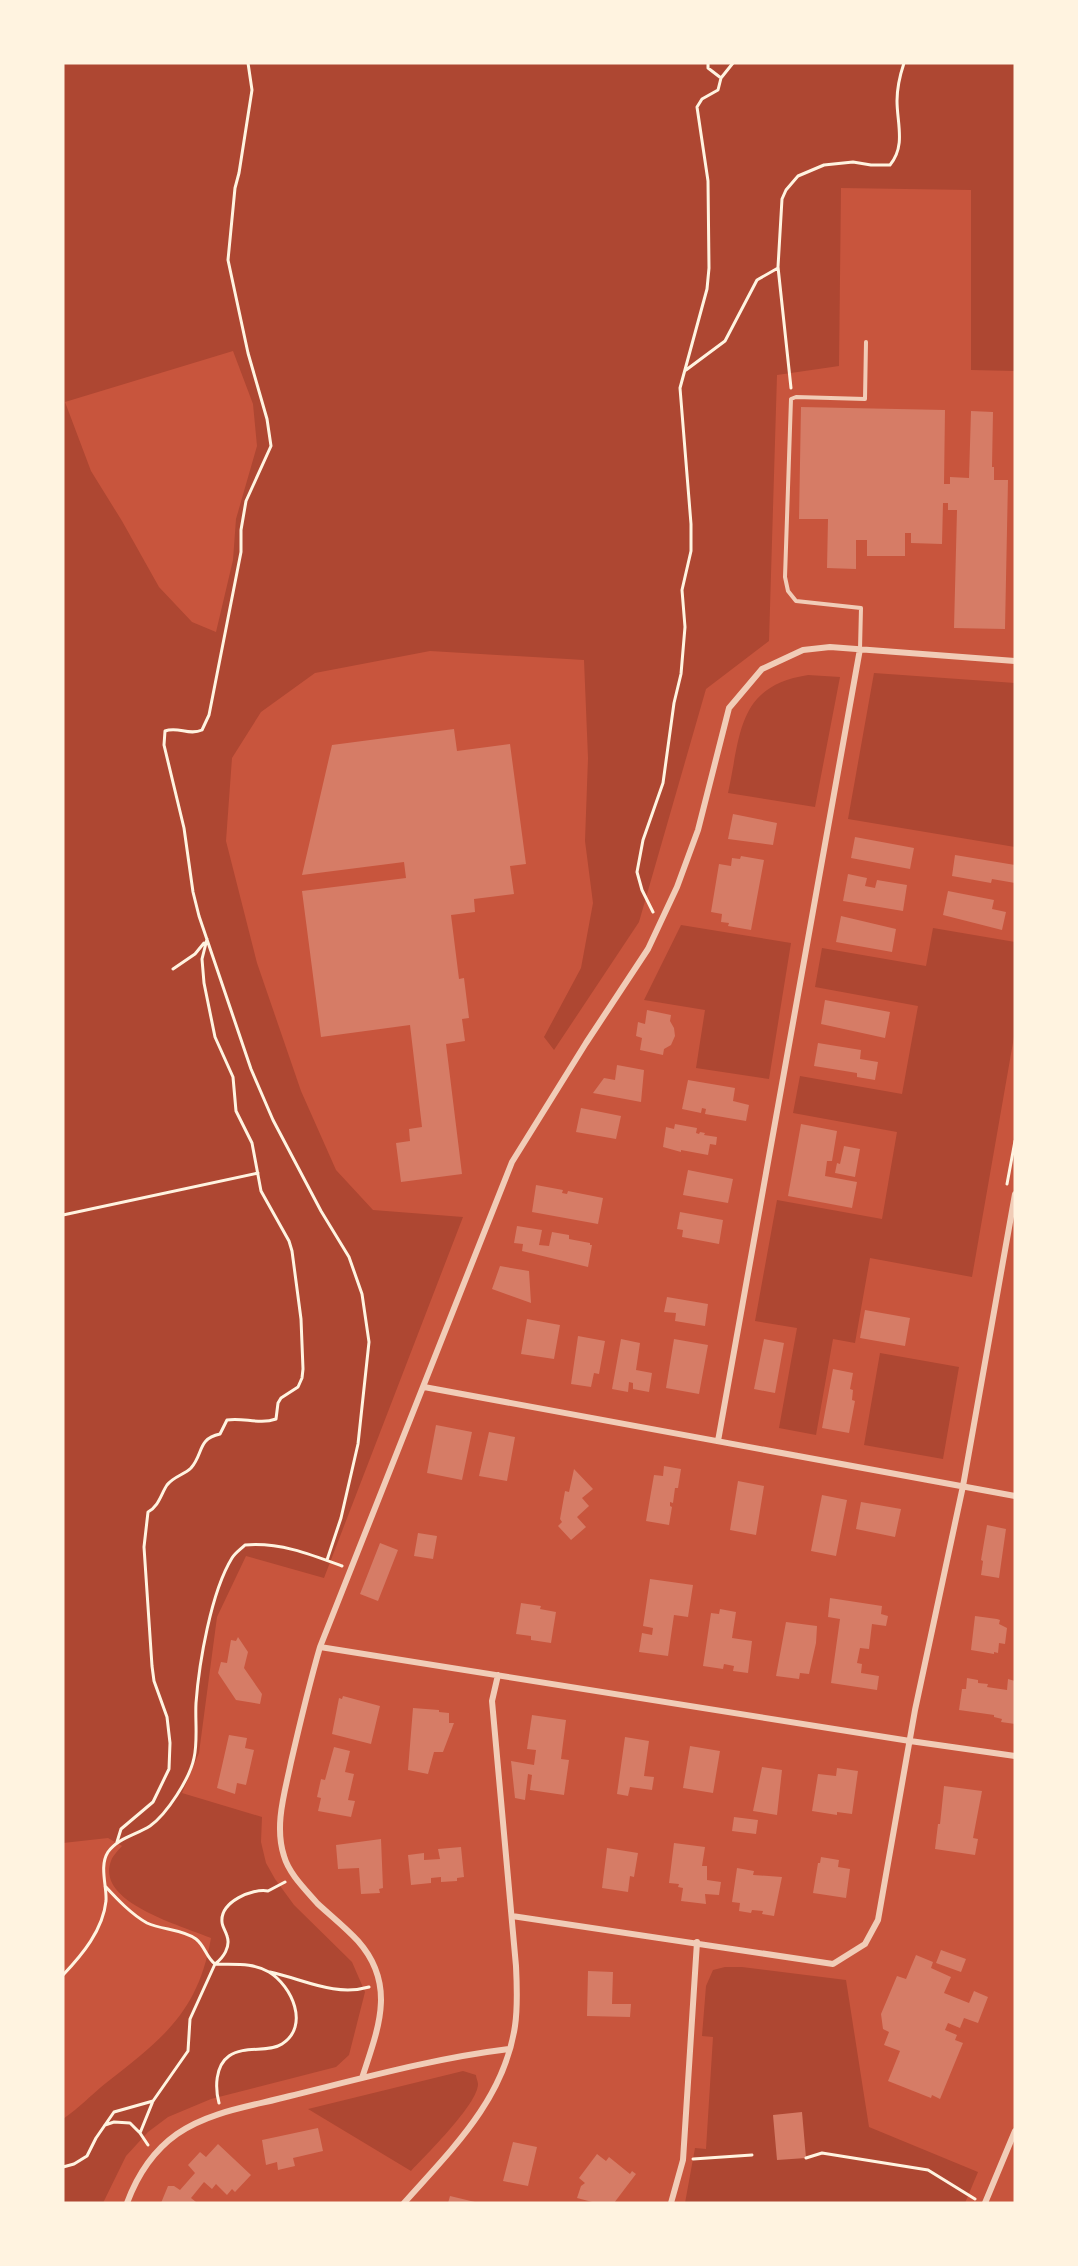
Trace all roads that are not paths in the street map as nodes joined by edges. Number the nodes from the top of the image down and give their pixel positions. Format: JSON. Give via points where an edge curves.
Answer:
{"nodes":[{"id":1,"x":866,"y":342,"type":"dead end"},
{"id":2,"x":860,"y":649,"type":"junction"},
{"id":3,"x":1015,"y":661,"type":"edge"},
{"id":4,"x":1015,"y":1194,"type":"edge"},
{"id":5,"x":424,"y":1387,"type":"junction"},
{"id":6,"x":718,"y":1441,"type":"junction"},
{"id":7,"x":963,"y":1486,"type":"junction"},
{"id":8,"x":1015,"y":1496,"type":"edge"},
{"id":9,"x":320,"y":1647,"type":"junction"},
{"id":10,"x":498,"y":1675,"type":"junction"},
{"id":11,"x":910,"y":1741,"type":"junction"},
{"id":12,"x":1015,"y":1756,"type":"edge"},
{"id":13,"x":512,"y":1916,"type":"junction"},
{"id":14,"x":697,"y":1942,"type":"junction"},
{"id":15,"x":509,"y":2049,"type":"junction"},
{"id":16,"x":362,"y":2078,"type":"junction"},
{"id":17,"x":1015,"y":2131,"type":"edge"},
{"id":18,"x":127,"y":2203,"type":"edge"},
{"id":19,"x":404,"y":2203,"type":"edge"},
{"id":20,"x":670,"y":2203,"type":"edge"},
{"id":21,"x":983,"y":2203,"type":"edge"}],
"edges":[{"from":1,"to":2,"type":"lane","via":[[865,399],[791,399],[785,577],[788,591],[796,601],[861,608]]},
{"from":2,"to":3,"type":"street"},
{"from":2,"to":5,"type":"street","via":[[803,650],[762,669],[729,708],[698,830],[677,887],[648,950],[512,1162]]},
{"from":2,"to":6,"type":"street"},
{"from":4,"to":7,"type":"street"},
{"from":5,"to":6,"type":"street"},
{"from":5,"to":9,"type":"street"},
{"from":6,"to":7,"type":"street"},
{"from":7,"to":8,"type":"street"},
{"from":7,"to":11,"type":"street"},
{"from":9,"to":10,"type":"street"},
{"from":9,"to":16,"type":"street","via":[[301,1714],[280,1818],[284,1858],[294,1875],[358,1941],[381,1983],[380,2013]]},
{"from":10,"to":11,"type":"street"},
{"from":10,"to":13,"type":"street","via":[[492,1701]]},
{"from":11,"to":12,"type":"street"},
{"from":11,"to":14,"type":"street","via":[[878,1920],[865,1944],[833,1964]]},
{"from":13,"to":14,"type":"street"},
{"from":13,"to":15,"type":"street","via":[[517,2000]]},
{"from":14,"to":20,"type":"street","via":[[682,2160]]},
{"from":15,"to":16,"type":"street","via":[[422,2063]]},
{"from":15,"to":19,"type":"street","via":[[478,2118]]},
{"from":16,"to":18,"type":"street","via":[[221,2113],[178,2133],[154,2154]]},
{"from":17,"to":21,"type":"street"}]}
